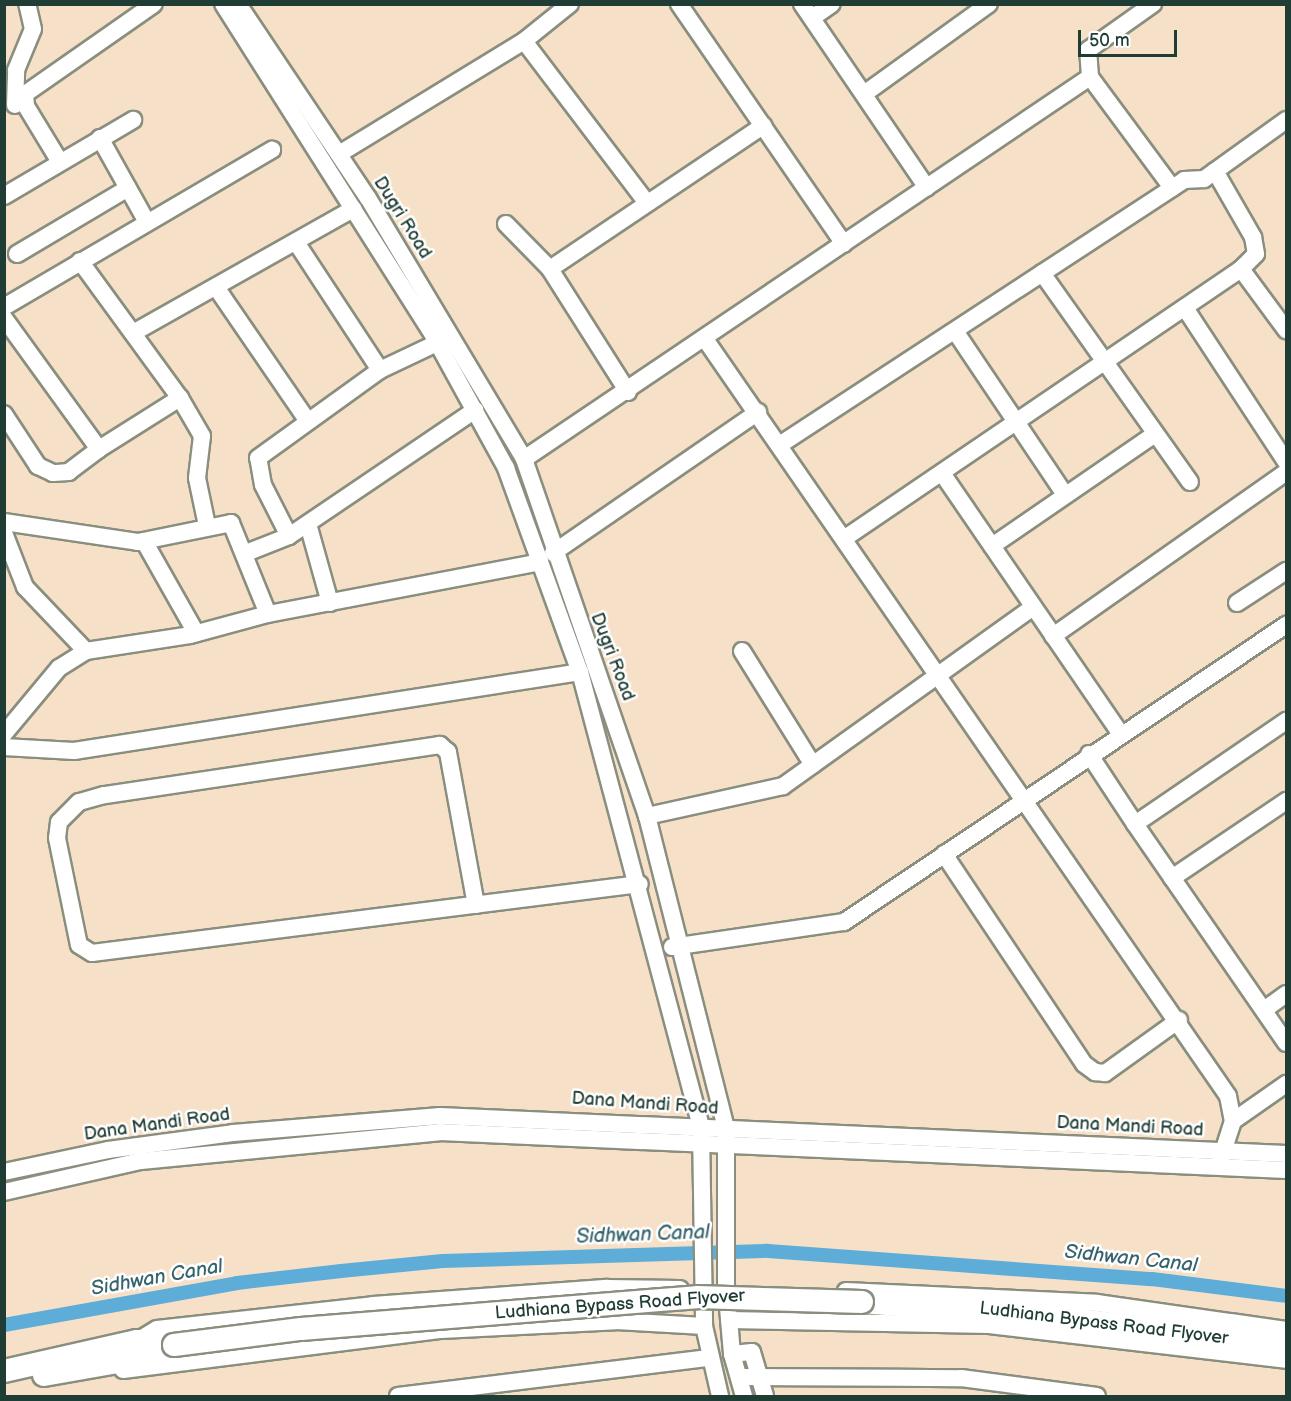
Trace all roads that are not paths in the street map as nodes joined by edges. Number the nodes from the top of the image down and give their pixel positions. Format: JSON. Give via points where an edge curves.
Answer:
{"nodes":[{"id":1,"x":27,"y":4,"type":"edge"},
{"id":2,"x":154,"y":4,"type":"edge"},
{"id":3,"x":223,"y":4,"type":"edge"},
{"id":4,"x":238,"y":4,"type":"edge"},
{"id":5,"x":570,"y":4,"type":"edge"},
{"id":6,"x":680,"y":4,"type":"edge"},
{"id":7,"x":802,"y":4,"type":"edge"},
{"id":8,"x":832,"y":4,"type":"edge"},
{"id":9,"x":989,"y":4,"type":"edge"},
{"id":10,"x":1153,"y":4,"type":"edge"},
{"id":11,"x":812,"y":18,"type":"junction"},
{"id":12,"x":524,"y":41,"type":"junction"},
{"id":13,"x":1090,"y":76,"type":"junction"},
{"id":14,"x":864,"y":94,"type":"junction"},
{"id":15,"x":15,"y":105,"type":"edge"},
{"id":16,"x":133,"y":120,"type":"dead end"},
{"id":17,"x":1287,"y":120,"type":"edge"},
{"id":18,"x":763,"y":126,"type":"junction"},
{"id":19,"x":100,"y":138,"type":"junction"},
{"id":20,"x":272,"y":150,"type":"dead end"},
{"id":21,"x":339,"y":154,"type":"junction"},
{"id":22,"x":60,"y":162,"type":"junction"},
{"id":23,"x":1215,"y":171,"type":"junction"},
{"id":24,"x":128,"y":188,"type":"junction"},
{"id":25,"x":927,"y":188,"type":"junction"},
{"id":26,"x":1172,"y":189,"type":"junction"},
{"id":27,"x":4,"y":196,"type":"edge"},
{"id":28,"x":647,"y":203,"type":"junction"},
{"id":29,"x":353,"y":209,"type":"junction"},
{"id":30,"x":147,"y":222,"type":"junction"},
{"id":31,"x":506,"y":224,"type":"dead end"},
{"id":32,"x":296,"y":242,"type":"junction"},
{"id":33,"x":844,"y":244,"type":"junction"},
{"id":34,"x":17,"y":254,"type":"dead end"},
{"id":35,"x":80,"y":261,"type":"junction"},
{"id":36,"x":550,"y":269,"type":"junction"},
{"id":37,"x":1241,"y":269,"type":"junction"},
{"id":38,"x":1042,"y":273,"type":"junction"},
{"id":39,"x":216,"y":287,"type":"junction"},
{"id":40,"x":4,"y":307,"type":"edge"},
{"id":41,"x":1185,"y":308,"type":"junction"},
{"id":42,"x":4,"y":318,"type":"edge"},
{"id":43,"x":955,"y":330,"type":"junction"},
{"id":44,"x":1287,"y":330,"type":"edge"},
{"id":45,"x":133,"y":333,"type":"junction"},
{"id":46,"x":705,"y":339,"type":"junction"},
{"id":47,"x":437,"y":343,"type":"junction"},
{"id":48,"x":1107,"y":363,"type":"junction"},
{"id":49,"x":380,"y":370,"type":"junction"},
{"id":50,"x":628,"y":392,"type":"junction"},
{"id":51,"x":180,"y":398,"type":"junction"},
{"id":52,"x":475,"y":410,"type":"junction"},
{"id":53,"x":758,"y":412,"type":"junction"},
{"id":54,"x":4,"y":414,"type":"edge"},
{"id":55,"x":307,"y":420,"type":"junction"},
{"id":56,"x":1017,"y":423,"type":"junction"},
{"id":57,"x":1155,"y":434,"type":"junction"},
{"id":58,"x":780,"y":444,"type":"junction"},
{"id":59,"x":99,"y":449,"type":"junction"},
{"id":60,"x":524,"y":459,"type":"junction"},
{"id":61,"x":1287,"y":462,"type":"edge"},
{"id":62,"x":1287,"y":472,"type":"edge"},
{"id":63,"x":942,"y":473,"type":"junction"},
{"id":64,"x":1190,"y":482,"type":"dead end"},
{"id":65,"x":1065,"y":495,"type":"junction"},
{"id":66,"x":4,"y":522,"type":"edge"},
{"id":67,"x":308,"y":524,"type":"junction"},
{"id":68,"x":207,"y":526,"type":"junction"},
{"id":69,"x":4,"y":533,"type":"edge"},
{"id":70,"x":289,"y":536,"type":"junction"},
{"id":71,"x":845,"y":538,"type":"junction"},
{"id":72,"x":144,"y":542,"type":"junction"},
{"id":73,"x":992,"y":546,"type":"junction"},
{"id":74,"x":246,"y":554,"type":"junction"},
{"id":75,"x":546,"y":557,"type":"junction"},
{"id":76,"x":1287,"y":571,"type":"edge"},
{"id":77,"x":330,"y":603,"type":"junction"},
{"id":78,"x":1237,"y":603,"type":"dead end"},
{"id":79,"x":1033,"y":607,"type":"junction"},
{"id":80,"x":268,"y":614,"type":"junction"},
{"id":81,"x":1287,"y":625,"type":"edge"},
{"id":82,"x":196,"y":633,"type":"junction"},
{"id":83,"x":1053,"y":636,"type":"junction"},
{"id":84,"x":86,"y":651,"type":"junction"},
{"id":85,"x":742,"y":651,"type":"dead end"},
{"id":86,"x":580,"y":672,"type":"junction"},
{"id":87,"x":939,"y":675,"type":"junction"},
{"id":88,"x":1287,"y":721,"type":"edge"},
{"id":89,"x":1120,"y":733,"type":"junction"},
{"id":90,"x":4,"y":735,"type":"edge"},
{"id":91,"x":4,"y":747,"type":"edge"},
{"id":92,"x":1089,"y":754,"type":"junction"},
{"id":93,"x":813,"y":765,"type":"junction"},
{"id":94,"x":1026,"y":798,"type":"junction"},
{"id":95,"x":1287,"y":801,"type":"edge"},
{"id":96,"x":647,"y":816,"type":"junction"},
{"id":97,"x":1135,"y":824,"type":"junction"},
{"id":98,"x":944,"y":854,"type":"junction"},
{"id":99,"x":1172,"y":878,"type":"junction"},
{"id":100,"x":640,"y":884,"type":"junction"},
{"id":101,"x":476,"y":905,"type":"junction"},
{"id":102,"x":681,"y":946,"type":"junction"},
{"id":103,"x":656,"y":950,"type":"junction"},
{"id":104,"x":1287,"y":994,"type":"edge"},
{"id":105,"x":1264,"y":1010,"type":"junction"},
{"id":106,"x":1179,"y":1020,"type":"junction"},
{"id":107,"x":1287,"y":1043,"type":"edge"},
{"id":108,"x":1287,"y":1084,"type":"edge"},
{"id":109,"x":1233,"y":1121,"type":"junction"},
{"id":110,"x":701,"y":1128,"type":"junction"},
{"id":111,"x":726,"y":1138,"type":"junction"},
{"id":112,"x":702,"y":1145,"type":"junction"},
{"id":113,"x":1287,"y":1154,"type":"edge"},
{"id":114,"x":1220,"y":1159,"type":"junction"},
{"id":115,"x":1287,"y":1170,"type":"edge"},
{"id":116,"x":4,"y":1172,"type":"edge"},
{"id":117,"x":4,"y":1192,"type":"edge"},
{"id":118,"x":726,"y":1287,"type":"junction"},
{"id":119,"x":704,"y":1288,"type":"junction"},
{"id":120,"x":729,"y":1320,"type":"junction"},
{"id":121,"x":704,"y":1326,"type":"junction"},
{"id":122,"x":1287,"y":1330,"type":"edge"},
{"id":123,"x":137,"y":1341,"type":"junction"},
{"id":124,"x":171,"y":1345,"type":"junction"},
{"id":125,"x":1287,"y":1346,"type":"edge"},
{"id":126,"x":732,"y":1354,"type":"junction"},
{"id":127,"x":707,"y":1358,"type":"junction"},
{"id":128,"x":1287,"y":1360,"type":"edge"},
{"id":129,"x":107,"y":1366,"type":"junction"},
{"id":130,"x":4,"y":1371,"type":"edge"},
{"id":131,"x":739,"y":1377,"type":"junction"},
{"id":132,"x":759,"y":1377,"type":"junction"},
{"id":133,"x":4,"y":1385,"type":"edge"},
{"id":134,"x":986,"y":1389,"type":"edge"},
{"id":135,"x":398,"y":1396,"type":"edge"},
{"id":136,"x":720,"y":1396,"type":"edge"},
{"id":137,"x":744,"y":1396,"type":"edge"},
{"id":138,"x":765,"y":1396,"type":"edge"},
{"id":139,"x":1097,"y":1396,"type":"edge"}],
"edges":[{"from":1,"to":15,"type":"street","via":[[33,29],[16,70]]},
{"from":2,"to":15,"type":"street","via":[[29,88]]},
{"from":3,"to":29,"type":"street","name":"Dugri Road"},
{"from":4,"to":21,"type":"street","name":"Dugri Road"},
{"from":5,"to":12,"type":"street"},
{"from":6,"to":18,"type":"street"},
{"from":7,"to":11,"type":"street"},
{"from":8,"to":11,"type":"street"},
{"from":9,"to":14,"type":"street"},
{"from":10,"to":13,"type":"street","via":[[1088,50]]},
{"from":11,"to":14,"type":"street"},
{"from":12,"to":21,"type":"street"},
{"from":12,"to":28,"type":"street"},
{"from":13,"to":25,"type":"street"},
{"from":13,"to":26,"type":"street"},
{"from":14,"to":25,"type":"street"},
{"from":15,"to":22,"type":"street"},
{"from":16,"to":19,"type":"street"},
{"from":17,"to":23,"type":"street"},
{"from":18,"to":28,"type":"street"},
{"from":18,"to":33,"type":"street"},
{"from":19,"to":22,"type":"street"},
{"from":19,"to":24,"type":"street"},
{"from":20,"to":30,"type":"street"},
{"from":21,"to":60,"type":"street","name":"Dugri Road"},
{"from":22,"to":27,"type":"street"},
{"from":23,"to":26,"type":"street"},
{"from":23,"to":37,"type":"street","via":[[1253,237],[1256,254]]},
{"from":24,"to":30,"type":"street"},
{"from":24,"to":34,"type":"street"},
{"from":25,"to":33,"type":"street"},
{"from":26,"to":38,"type":"street"},
{"from":28,"to":36,"type":"street"},
{"from":29,"to":32,"type":"street"},
{"from":29,"to":47,"type":"street","name":"Dugri Road"},
{"from":30,"to":35,"type":"street"},
{"from":31,"to":36,"type":"street"},
{"from":32,"to":39,"type":"street"},
{"from":32,"to":49,"type":"street"},
{"from":33,"to":46,"type":"street"},
{"from":35,"to":40,"type":"street"},
{"from":35,"to":45,"type":"street"},
{"from":36,"to":50,"type":"street"},
{"from":37,"to":41,"type":"street"},
{"from":37,"to":44,"type":"street"},
{"from":38,"to":43,"type":"street"},
{"from":38,"to":48,"type":"street"},
{"from":39,"to":45,"type":"street"},
{"from":39,"to":55,"type":"street"},
{"from":41,"to":48,"type":"street"},
{"from":41,"to":61,"type":"street"},
{"from":42,"to":59,"type":"street"},
{"from":43,"to":56,"type":"street"},
{"from":43,"to":58,"type":"street"},
{"from":45,"to":51,"type":"street"},
{"from":46,"to":50,"type":"street"},
{"from":46,"to":53,"type":"street"},
{"from":47,"to":49,"type":"street"},
{"from":47,"to":52,"type":"street","name":"Dugri Road"},
{"from":48,"to":56,"type":"street"},
{"from":48,"to":57,"type":"street"},
{"from":49,"to":55,"type":"street"},
{"from":50,"to":60,"type":"street"},
{"from":51,"to":59,"type":"street"},
{"from":51,"to":68,"type":"street","via":[[202,436],[197,478]]},
{"from":52,"to":67,"type":"street"},
{"from":52,"to":75,"type":"street","name":"Dugri Road","via":[[507,468]]},
{"from":53,"to":58,"type":"street"},
{"from":53,"to":75,"type":"street"},
{"from":54,"to":59,"type":"street","via":[[38,466],[53,473],[69,472]]},
{"from":55,"to":70,"type":"street","via":[[258,458],[264,485]]},
{"from":56,"to":63,"type":"street"},
{"from":56,"to":65,"type":"street"},
{"from":57,"to":64,"type":"street"},
{"from":57,"to":65,"type":"street"},
{"from":58,"to":71,"type":"street"},
{"from":60,"to":75,"type":"street","name":"Dugri Road"},
{"from":62,"to":83,"type":"street"},
{"from":63,"to":71,"type":"street"},
{"from":63,"to":73,"type":"street"},
{"from":65,"to":73,"type":"street"},
{"from":66,"to":72,"type":"street"},
{"from":67,"to":70,"type":"street"},
{"from":67,"to":77,"type":"street"},
{"from":68,"to":72,"type":"street"},
{"from":68,"to":74,"type":"street","via":[[231,524]]},
{"from":69,"to":84,"type":"street","via":[[25,587]]},
{"from":70,"to":74,"type":"street"},
{"from":71,"to":87,"type":"street"},
{"from":72,"to":82,"type":"street"},
{"from":73,"to":79,"type":"street"},
{"from":74,"to":80,"type":"street"},
{"from":75,"to":77,"type":"street"},
{"from":75,"to":86,"type":"street","name":"Dugri Road"},
{"from":75,"to":96,"type":"street","name":"Dugri Road"},
{"from":76,"to":78,"type":"street"},
{"from":77,"to":80,"type":"street"},
{"from":79,"to":83,"type":"street"},
{"from":79,"to":87,"type":"street"},
{"from":80,"to":82,"type":"street"},
{"from":81,"to":89,"type":"street"},
{"from":82,"to":84,"type":"street"},
{"from":83,"to":89,"type":"street"},
{"from":84,"to":90,"type":"street","via":[[59,668]]},
{"from":85,"to":93,"type":"street"},
{"from":86,"to":91,"type":"street","via":[[74,751]]},
{"from":86,"to":100,"type":"street","name":"Dugri Road"},
{"from":87,"to":93,"type":"street"},
{"from":87,"to":94,"type":"street"},
{"from":88,"to":97,"type":"street"},
{"from":89,"to":92,"type":"street"},
{"from":92,"to":94,"type":"street"},
{"from":92,"to":97,"type":"street"},
{"from":93,"to":96,"type":"street","via":[[783,786]]},
{"from":94,"to":98,"type":"street"},
{"from":94,"to":106,"type":"street"},
{"from":95,"to":99,"type":"street"},
{"from":96,"to":102,"type":"street","name":"Dugri Road"},
{"from":97,"to":99,"type":"street"},
{"from":98,"to":102,"type":"street","via":[[844,922]]},
{"from":98,"to":106,"type":"street","via":[[1089,1068],[1105,1073]]},
{"from":99,"to":105,"type":"street"},
{"from":100,"to":101,"type":"street"},
{"from":100,"to":103,"type":"street","name":"Dugri Road"},
{"from":101,"to":101,"type":"street","via":[[84,951],[57,838],[59,822],[79,802],[104,795],[440,745],[448,752]]},
{"from":102,"to":103,"type":"street"},
{"from":102,"to":111,"type":"street","name":"Dugri Road"},
{"from":103,"to":110,"type":"street","name":"Dugri Road"},
{"from":104,"to":105,"type":"street"},
{"from":105,"to":107,"type":"street"},
{"from":106,"to":109,"type":"street","via":[[1228,1096]]},
{"from":108,"to":109,"type":"street"},
{"from":109,"to":114,"type":"street"},
{"from":110,"to":111,"type":"street","name":"Dana Mandi Road"},
{"from":110,"to":112,"type":"street","name":"Dugri Road"},
{"from":110,"to":116,"type":"street","name":"Dana Mandi Road","via":[[517,1116],[367,1121],[108,1150]]},
{"from":111,"to":112,"type":"street"},
{"from":111,"to":114,"type":"street"},
{"from":111,"to":118,"type":"street","name":"Dugri Road"},
{"from":112,"to":117,"type":"street","via":[[440,1132],[141,1161]]},
{"from":112,"to":119,"type":"street","name":"Dugri Road"},
{"from":113,"to":114,"type":"street","name":"Dana Mandi Road"},
{"from":114,"to":115,"type":"street"},
{"from":118,"to":119,"type":"street"},
{"from":118,"to":120,"type":"street","name":"Dugri Road"},
{"from":118,"to":122,"type":"street","via":[[1032,1298]]},
{"from":119,"to":121,"type":"street","name":"Dugri Road"},
{"from":119,"to":123,"type":"street","via":[[607,1288],[373,1305],[157,1329]]},
{"from":120,"to":126,"type":"street","name":"Dugri Road"},
{"from":120,"to":128,"type":"street","via":[[989,1325]]},
{"from":121,"to":127,"type":"street","name":"Dugri Road"},
{"from":121,"to":129,"type":"street","via":[[616,1321],[441,1330],[147,1368]]},
{"from":123,"to":124,"type":"highway","name":"Ludhiana Bypass Road Flyover"},
{"from":123,"to":130,"type":"highway"},
{"from":124,"to":125,"type":"highway","name":"Ludhiana Bypass Road Flyover","bridge":true,"via":[[662,1300],[782,1297],[1081,1320]]},
{"from":124,"to":129,"type":"highway","name":"Ludhiana Bypass Road Flyover","via":[[146,1358]]},
{"from":126,"to":131,"type":"street","name":"Dugri Road"},
{"from":126,"to":132,"type":"street","via":[[752,1352]]},
{"from":127,"to":135,"type":"street"},
{"from":127,"to":136,"type":"street","name":"Dugri Road"},
{"from":129,"to":133,"type":"highway","name":"Ludhiana Bypass Road Flyover"},
{"from":131,"to":132,"type":"street"},
{"from":131,"to":137,"type":"street","name":"Dugri Road"},
{"from":132,"to":134,"type":"street"},
{"from":132,"to":138,"type":"street"},
{"from":134,"to":139,"type":"street"}]}
